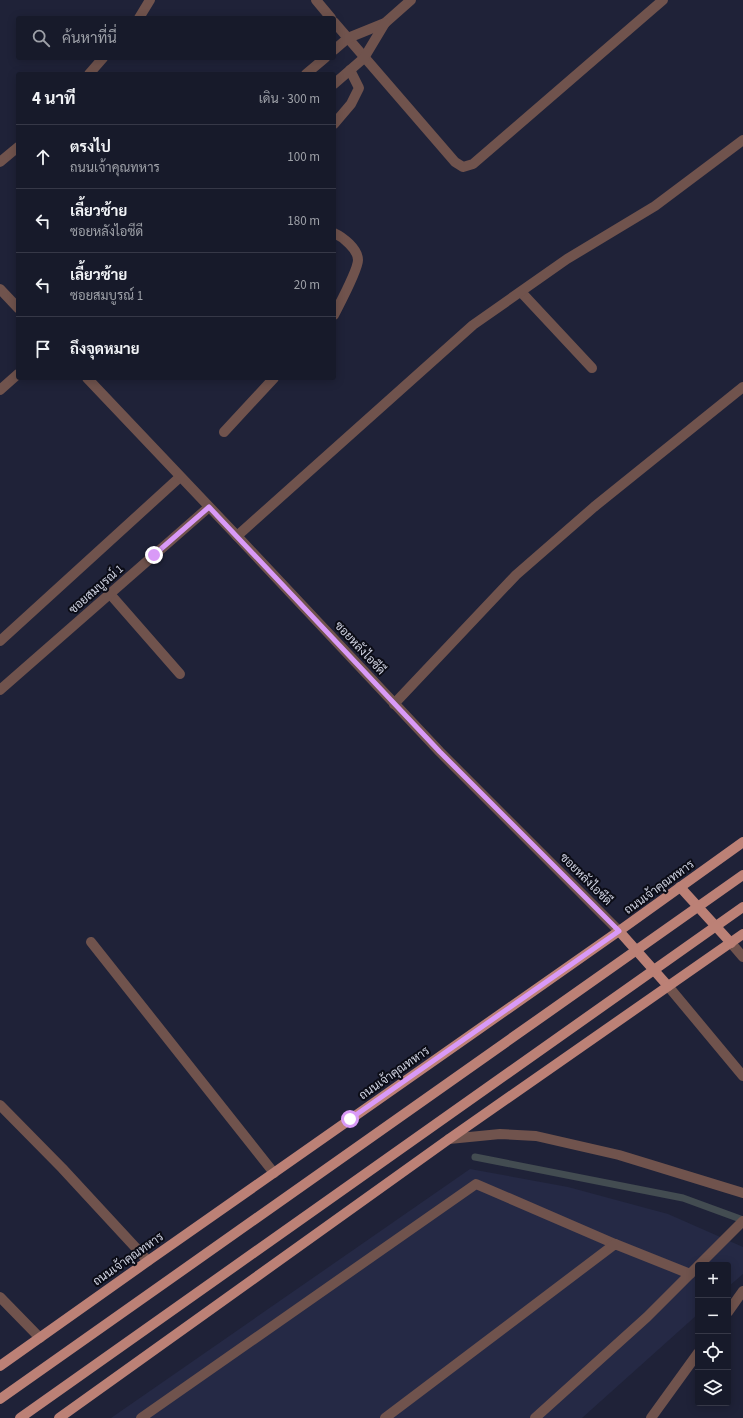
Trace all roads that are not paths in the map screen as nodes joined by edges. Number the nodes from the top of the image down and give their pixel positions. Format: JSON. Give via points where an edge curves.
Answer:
{"nodes":[{"id":1,"x":150,"y":0,"type":"edge"},
{"id":2,"x":316,"y":0,"type":"edge"},
{"id":3,"x":411,"y":0,"type":"edge"},
{"id":4,"x":663,"y":0,"type":"edge"},
{"id":5,"x":140,"y":16,"type":"edge"},
{"id":6,"x":329,"y":16,"type":"edge"},
{"id":7,"x":385,"y":22,"type":"junction"},
{"id":8,"x":336,"y":24,"type":"edge"},
{"id":9,"x":348,"y":38,"type":"junction"},
{"id":10,"x":336,"y":48,"type":"edge"},
{"id":11,"x":364,"y":58,"type":"junction"},
{"id":12,"x":101,"y":60,"type":"edge"},
{"id":13,"x":323,"y":60,"type":"edge"},
{"id":14,"x":350,"y":70,"type":"junction"},
{"id":15,"x":90,"y":72,"type":"edge"},
{"id":16,"x":308,"y":72,"type":"edge"},
{"id":17,"x":336,"y":82,"type":"edge"},
{"id":18,"x":336,"y":122,"type":"edge"},
{"id":19,"x":743,"y":140,"type":"edge"},
{"id":20,"x":16,"y":149,"type":"edge"},
{"id":21,"x":0,"y":162,"type":"edge"},
{"id":22,"x":336,"y":234,"type":"edge"},
{"id":23,"x":0,"y":289,"type":"edge"},
{"id":24,"x":521,"y":292,"type":"junction"},
{"id":25,"x":16,"y":306,"type":"edge"},
{"id":26,"x":336,"y":311,"type":"edge"},
{"id":27,"x":592,"y":368,"type":"dead end"},
{"id":28,"x":16,"y":376,"type":"edge"},
{"id":29,"x":88,"y":380,"type":"edge"},
{"id":30,"x":272,"y":380,"type":"edge"},
{"id":31,"x":743,"y":387,"type":"edge"},
{"id":32,"x":0,"y":390,"type":"edge"},
{"id":33,"x":224,"y":432,"type":"dead end"},
{"id":34,"x":180,"y":477,"type":"junction"},
{"id":35,"x":209,"y":507,"type":"junction"},
{"id":36,"x":237,"y":536,"type":"junction"},
{"id":37,"x":110,"y":594,"type":"junction"},
{"id":38,"x":0,"y":641,"type":"edge"},
{"id":39,"x":180,"y":674,"type":"dead end"},
{"id":40,"x":0,"y":690,"type":"edge"},
{"id":41,"x":394,"y":704,"type":"junction"},
{"id":42,"x":743,"y":842,"type":"edge"},
{"id":43,"x":743,"y":875,"type":"edge"},
{"id":44,"x":680,"y":887,"type":"junction"},
{"id":45,"x":743,"y":907,"type":"edge"},
{"id":46,"x":619,"y":931,"type":"junction"},
{"id":47,"x":743,"y":934,"type":"edge"},
{"id":48,"x":91,"y":942,"type":"dead end"},
{"id":49,"x":731,"y":943,"type":"junction"},
{"id":50,"x":743,"y":957,"type":"edge"},
{"id":51,"x":668,"y":986,"type":"junction"},
{"id":52,"x":743,"y":1076,"type":"edge"},
{"id":53,"x":0,"y":1105,"type":"edge"},
{"id":54,"x":449,"y":1139,"type":"junction"},
{"id":55,"x":274,"y":1173,"type":"junction"},
{"id":56,"x":743,"y":1193,"type":"edge"},
{"id":57,"x":743,"y":1221,"type":"edge"},
{"id":58,"x":615,"y":1244,"type":"junction"},
{"id":59,"x":148,"y":1261,"type":"junction"},
{"id":60,"x":703,"y":1262,"type":"edge"},
{"id":61,"x":695,"y":1270,"type":"edge"},
{"id":62,"x":690,"y":1274,"type":"junction"},
{"id":63,"x":743,"y":1291,"type":"edge"},
{"id":64,"x":0,"y":1296,"type":"edge"},
{"id":65,"x":731,"y":1308,"type":"edge"},
{"id":66,"x":40,"y":1338,"type":"junction"},
{"id":67,"x":695,"y":1357,"type":"edge"},
{"id":68,"x":0,"y":1366,"type":"edge"},
{"id":69,"x":0,"y":1399,"type":"edge"},
{"id":70,"x":20,"y":1418,"type":"edge"},
{"id":71,"x":59,"y":1418,"type":"edge"},
{"id":72,"x":141,"y":1418,"type":"edge"},
{"id":73,"x":385,"y":1418,"type":"edge"},
{"id":74,"x":536,"y":1418,"type":"edge"},
{"id":75,"x":651,"y":1418,"type":"edge"}],
"edges":[{"from":1,"to":5,"type":"street"},
{"from":2,"to":6,"type":"street"},
{"from":3,"to":7,"type":"street"},
{"from":4,"to":11,"type":"street","via":[[473,164],[463,167],[454,162]]},
{"from":7,"to":9,"type":"street"},
{"from":7,"to":11,"type":"street"},
{"from":8,"to":9,"type":"street"},
{"from":9,"to":10,"type":"street"},
{"from":9,"to":11,"type":"street"},
{"from":11,"to":14,"type":"street"},
{"from":12,"to":15,"type":"street"},
{"from":13,"to":16,"type":"street"},
{"from":14,"to":17,"type":"street"},
{"from":14,"to":18,"type":"street","via":[[359,88],[351,104]]},
{"from":19,"to":24,"type":"street","via":[[656,206],[567,259]]},
{"from":20,"to":21,"type":"street"},
{"from":22,"to":26,"type":"street","via":[[356,252],[358,261]]},
{"from":23,"to":25,"type":"street"},
{"from":24,"to":27,"type":"street"},
{"from":24,"to":36,"type":"street","via":[[473,325]]},
{"from":28,"to":32,"type":"street"},
{"from":29,"to":34,"type":"street","name":"ซอยหลังไอซีดี"},
{"from":30,"to":33,"type":"street"},
{"from":31,"to":41,"type":"street","via":[[594,507],[516,574]]},
{"from":34,"to":35,"type":"street","name":"ซอยหลังไอซีดี"},
{"from":34,"to":38,"type":"street"},
{"from":35,"to":36,"type":"street","name":"ซอยหลังไอซีดี"},
{"from":35,"to":37,"type":"street","name":"ซอยสมบูรณ์ 1"},
{"from":36,"to":41,"type":"street","name":"ซอยหลังไอซีดี"},
{"from":37,"to":39,"type":"street"},
{"from":37,"to":40,"type":"street","name":"ซอยสมบูรณ์ 1"},
{"from":41,"to":46,"type":"street","name":"ซอยหลังไอซีดี"},
{"from":42,"to":44,"type":"main road","name":"ถนนเจ้าคุณทหาร"},
{"from":43,"to":69,"type":"main road"},
{"from":44,"to":46,"type":"main road","name":"ถนนเจ้าคุณทหาร"},
{"from":44,"to":49,"type":"main road"},
{"from":45,"to":70,"type":"main road"},
{"from":46,"to":51,"type":"main road"},
{"from":46,"to":55,"type":"main road","name":"ถนนเจ้าคุณทหาร"},
{"from":47,"to":49,"type":"main road"},
{"from":48,"to":55,"type":"street"},
{"from":49,"to":50,"type":"street"},
{"from":49,"to":51,"type":"main road"},
{"from":51,"to":52,"type":"street"},
{"from":51,"to":54,"type":"main road"},
{"from":53,"to":59,"type":"street"},
{"from":54,"to":56,"type":"street","via":[[500,1134],[536,1136],[619,1155]]},
{"from":54,"to":71,"type":"main road"},
{"from":55,"to":59,"type":"main road","name":"ถนนเจ้าคุณทหาร"},
{"from":57,"to":60,"type":"street"},
{"from":58,"to":62,"type":"street"},
{"from":58,"to":72,"type":"street","via":[[476,1184]]},
{"from":58,"to":73,"type":"street"},
{"from":59,"to":66,"type":"main road","name":"ถนนเจ้าคุณทหาร"},
{"from":61,"to":62,"type":"street"},
{"from":62,"to":74,"type":"street","via":[[648,1317]]},
{"from":63,"to":65,"type":"street"},
{"from":64,"to":66,"type":"street"},
{"from":66,"to":68,"type":"main road","name":"ถนนเจ้าคุณทหาร"},
{"from":67,"to":75,"type":"street"}]}
